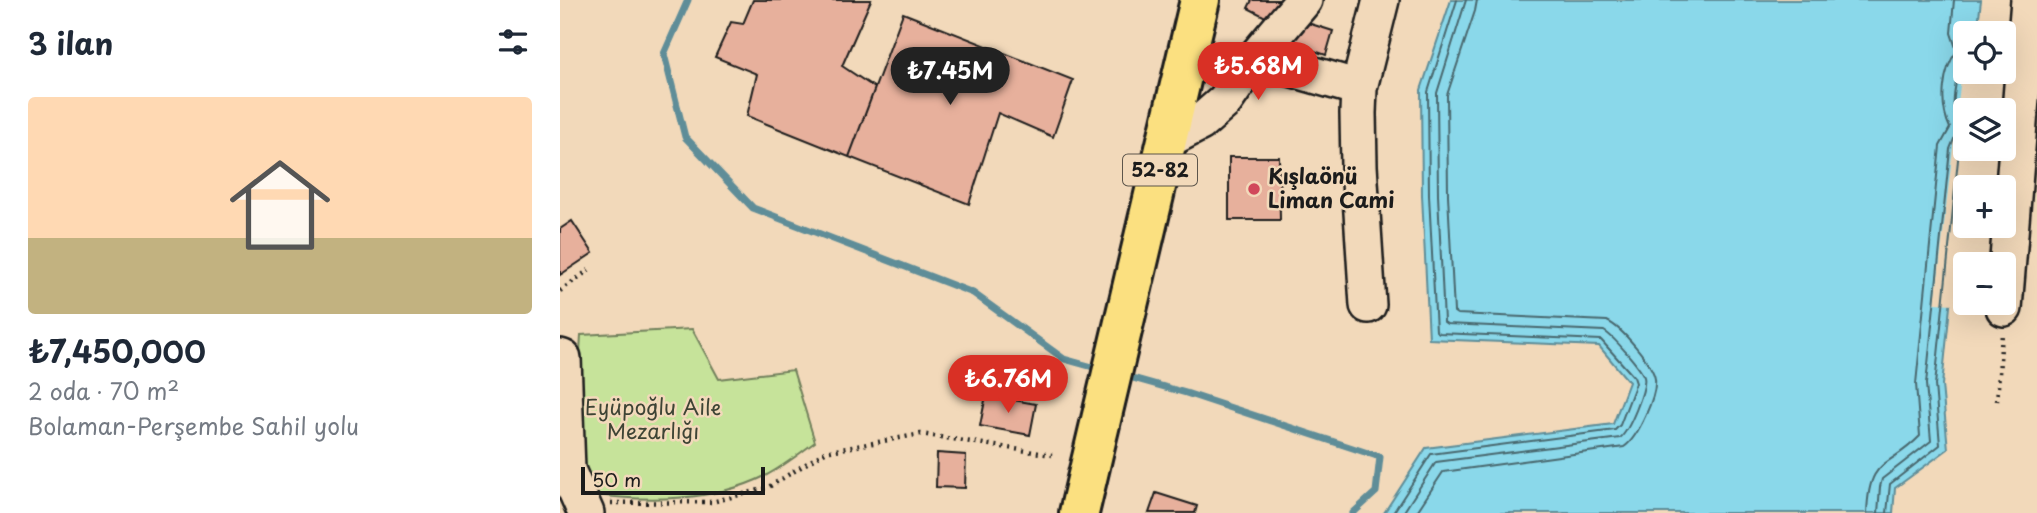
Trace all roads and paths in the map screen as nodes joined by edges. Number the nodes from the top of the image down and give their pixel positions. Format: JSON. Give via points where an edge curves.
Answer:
{"nodes":[{"id":1,"x":1200,"y":0,"type":"edge"},
{"id":2,"x":1304,"y":0,"type":"edge"},
{"id":3,"x":1381,"y":0,"type":"edge"},
{"id":4,"x":2029,"y":0,"type":"edge"},
{"id":5,"x":1255,"y":58,"type":"junction"},
{"id":6,"x":1359,"y":88,"type":"junction"},
{"id":7,"x":1167,"y":140,"type":"junction"},
{"id":8,"x":2009,"y":252,"type":"edge"},
{"id":9,"x":589,"y":270,"type":"dead end"},
{"id":10,"x":560,"y":291,"type":"edge"},
{"id":11,"x":1368,"y":305,"type":"dead end"},
{"id":12,"x":2003,"y":315,"type":"edge"},
{"id":13,"x":560,"y":357,"type":"edge"},
{"id":14,"x":1997,"y":401,"type":"dead end"},
{"id":15,"x":1052,"y":455,"type":"dead end"},
{"id":16,"x":584,"y":508,"type":"edge"},
{"id":17,"x":1079,"y":513,"type":"edge"}],
"edges":[{"from":1,"to":7,"type":"main road","number":"52-82"},
{"from":2,"to":5,"type":"street"},
{"from":3,"to":6,"type":"street"},
{"from":4,"to":8,"type":"street"},
{"from":5,"to":6,"type":"street"},
{"from":5,"to":7,"type":"street","via":[[1225,101],[1200,123]]},
{"from":6,"to":11,"type":"street"},
{"from":7,"to":17,"type":"main road","number":"52-82"},
{"from":9,"to":10,"type":"path"},
{"from":12,"to":14,"type":"path"},
{"from":13,"to":16,"type":"street","via":[[564,358],[567,470]]},
{"from":15,"to":16,"type":"path","via":[[921,434],[825,452],[767,488],[712,502]]}]}
